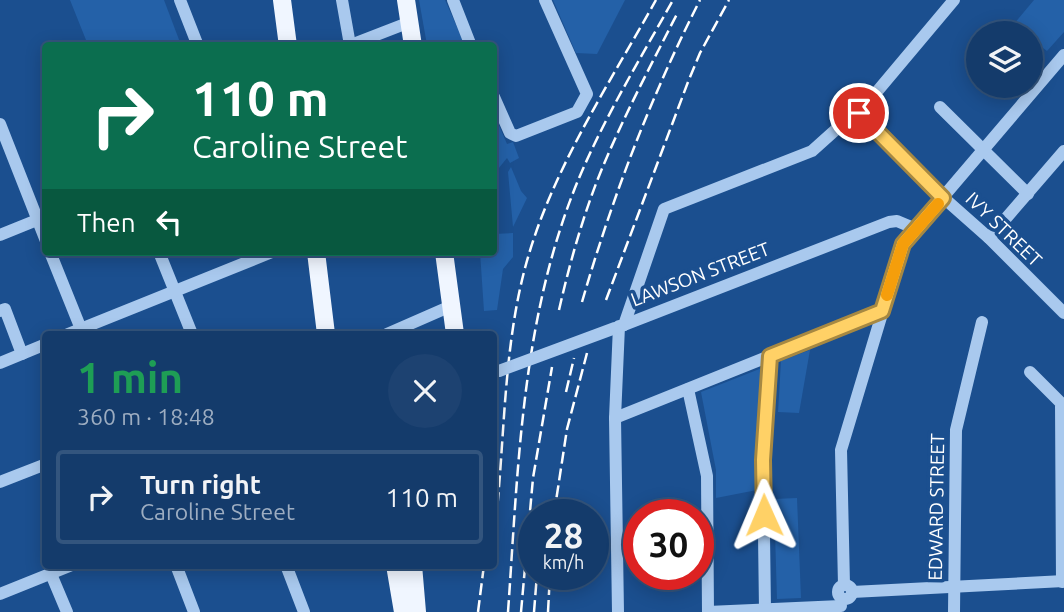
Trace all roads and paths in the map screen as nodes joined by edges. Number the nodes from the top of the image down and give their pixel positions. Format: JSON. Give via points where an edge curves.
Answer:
{"nodes":[{"id":1,"x":282,"y":0,"type":"edge"},
{"id":2,"x":341,"y":0,"type":"edge"},
{"id":3,"x":406,"y":0,"type":"edge"},
{"id":4,"x":453,"y":0,"type":"edge"},
{"id":5,"x":545,"y":0,"type":"edge"},
{"id":6,"x":954,"y":0,"type":"edge"},
{"id":7,"x":184,"y":1,"type":"edge"},
{"id":8,"x":410,"y":22,"type":"junction"},
{"id":9,"x":197,"y":42,"type":"edge"},
{"id":10,"x":287,"y":42,"type":"edge"},
{"id":11,"x":348,"y":42,"type":"edge"},
{"id":12,"x":357,"y":42,"type":"edge"},
{"id":13,"x":412,"y":42,"type":"edge"},
{"id":14,"x":469,"y":42,"type":"edge"},
{"id":15,"x":1064,"y":55,"type":"edge"},
{"id":16,"x":497,"y":105,"type":"edge"},
{"id":17,"x":940,"y":107,"type":"dead end"},
{"id":18,"x":859,"y":113,"type":"junction"},
{"id":19,"x":0,"y":124,"type":"edge"},
{"id":20,"x":984,"y":151,"type":"junction"},
{"id":21,"x":1064,"y":151,"type":"edge"},
{"id":22,"x":1028,"y":194,"type":"junction"},
{"id":23,"x":943,"y":198,"type":"junction"},
{"id":24,"x":37,"y":220,"type":"junction"},
{"id":25,"x":916,"y":229,"type":"junction"},
{"id":26,"x":42,"y":232,"type":"edge"},
{"id":27,"x":0,"y":235,"type":"edge"},
{"id":28,"x":989,"y":238,"type":"junction"},
{"id":29,"x":51,"y":256,"type":"edge"},
{"id":30,"x":161,"y":256,"type":"edge"},
{"id":31,"x":262,"y":256,"type":"edge"},
{"id":32,"x":316,"y":256,"type":"edge"},
{"id":33,"x":445,"y":256,"type":"edge"},
{"id":34,"x":175,"y":292,"type":"junction"},
{"id":35,"x":451,"y":306,"type":"junction"},
{"id":36,"x":0,"y":311,"type":"edge"},
{"id":37,"x":882,"y":311,"type":"junction"},
{"id":38,"x":1064,"y":313,"type":"edge"},
{"id":39,"x":982,"y":322,"type":"dead end"},
{"id":40,"x":619,"y":326,"type":"junction"},
{"id":41,"x":76,"y":331,"type":"edge"},
{"id":42,"x":82,"y":331,"type":"edge"},
{"id":43,"x":191,"y":331,"type":"edge"},
{"id":44,"x":326,"y":331,"type":"edge"},
{"id":45,"x":394,"y":331,"type":"edge"},
{"id":46,"x":455,"y":331,"type":"edge"},
{"id":47,"x":42,"y":346,"type":"edge"},
{"id":48,"x":22,"y":354,"type":"junction"},
{"id":49,"x":770,"y":356,"type":"junction"},
{"id":50,"x":0,"y":363,"type":"edge"},
{"id":51,"x":497,"y":372,"type":"edge"},
{"id":52,"x":1030,"y":372,"type":"dead end"},
{"id":53,"x":688,"y":389,"type":"junction"},
{"id":54,"x":615,"y":418,"type":"junction"},
{"id":55,"x":42,"y":466,"type":"edge"},
{"id":56,"x":0,"y":482,"type":"edge"},
{"id":57,"x":62,"y":569,"type":"edge"},
{"id":58,"x":178,"y":569,"type":"edge"},
{"id":59,"x":287,"y":569,"type":"edge"},
{"id":60,"x":396,"y":569,"type":"edge"},
{"id":61,"x":414,"y":569,"type":"edge"},
{"id":62,"x":51,"y":573,"type":"junction"},
{"id":63,"x":1063,"y":581,"type":"edge"},
{"id":64,"x":954,"y":587,"type":"junction"},
{"id":65,"x":0,"y":594,"type":"edge"},
{"id":66,"x":844,"y":599,"type":"edge"},
{"id":67,"x":765,"y":610,"type":"junction"},
{"id":68,"x":67,"y":612,"type":"edge"},
{"id":69,"x":194,"y":612,"type":"edge"},
{"id":70,"x":304,"y":612,"type":"edge"},
{"id":71,"x":403,"y":612,"type":"edge"},
{"id":72,"x":416,"y":612,"type":"edge"},
{"id":73,"x":618,"y":612,"type":"edge"},
{"id":74,"x":708,"y":612,"type":"edge"},
{"id":75,"x":954,"y":612,"type":"edge"}],
"edges":[{"from":1,"to":10,"type":"main road"},
{"from":2,"to":11,"type":"street"},
{"from":3,"to":8,"type":"main road"},
{"from":4,"to":14,"type":"street"},
{"from":5,"to":16,"type":"street","via":[[587,94],[577,112],[516,136],[510,133]]},
{"from":6,"to":18,"type":"street"},
{"from":7,"to":9,"type":"street"},
{"from":8,"to":12,"type":"street"},
{"from":8,"to":13,"type":"main road"},
{"from":15,"to":20,"type":"street"},
{"from":17,"to":20,"type":"street"},
{"from":18,"to":23,"type":"street","name":"IVY STREET"},
{"from":18,"to":40,"type":"street","via":[[812,151],[664,209]]},
{"from":19,"to":24,"type":"street"},
{"from":20,"to":22,"type":"street"},
{"from":20,"to":23,"type":"street"},
{"from":21,"to":22,"type":"street"},
{"from":22,"to":28,"type":"street"},
{"from":23,"to":25,"type":"street"},
{"from":23,"to":28,"type":"street","name":"IVY STREET"},
{"from":24,"to":26,"type":"street"},
{"from":24,"to":27,"type":"street"},
{"from":25,"to":37,"type":"street","via":[[903,244]]},
{"from":25,"to":40,"type":"street","name":"LAWSON STREET","via":[[889,222]]},
{"from":28,"to":38,"type":"street","name":"IVY STREET"},
{"from":29,"to":41,"type":"street"},
{"from":30,"to":34,"type":"street"},
{"from":31,"to":34,"type":"street"},
{"from":32,"to":44,"type":"main road"},
{"from":33,"to":35,"type":"main road"},
{"from":34,"to":42,"type":"street"},
{"from":34,"to":43,"type":"street"},
{"from":35,"to":45,"type":"street"},
{"from":35,"to":46,"type":"main road"},
{"from":36,"to":48,"type":"street","via":[[5,309]]},
{"from":37,"to":49,"type":"street"},
{"from":37,"to":66,"type":"street","via":[[841,450]]},
{"from":39,"to":64,"type":"street","name":"EDWARD STREET","via":[[956,430]]},
{"from":40,"to":51,"type":"street","name":"LAWSON STREET","bridge":true},
{"from":40,"to":54,"type":"street"},
{"from":47,"to":48,"type":"street"},
{"from":48,"to":50,"type":"street"},
{"from":49,"to":53,"type":"street"},
{"from":49,"to":67,"type":"street","via":[[763,460]]},
{"from":52,"to":63,"type":"street","via":[[1061,403]]},
{"from":53,"to":54,"type":"street"},
{"from":53,"to":74,"type":"street","via":[[707,476]]},
{"from":54,"to":73,"type":"street"},
{"from":55,"to":56,"type":"street"},
{"from":57,"to":62,"type":"street"},
{"from":58,"to":69,"type":"street"},
{"from":59,"to":70,"type":"street"},
{"from":60,"to":71,"type":"main road"},
{"from":61,"to":72,"type":"main road"},
{"from":62,"to":65,"type":"street"},
{"from":62,"to":68,"type":"street"},
{"from":63,"to":64,"type":"street"},
{"from":64,"to":66,"type":"street"},
{"from":64,"to":75,"type":"street","name":"EDWARD STREET"},
{"from":66,"to":67,"type":"street"},
{"from":67,"to":74,"type":"street"}]}
